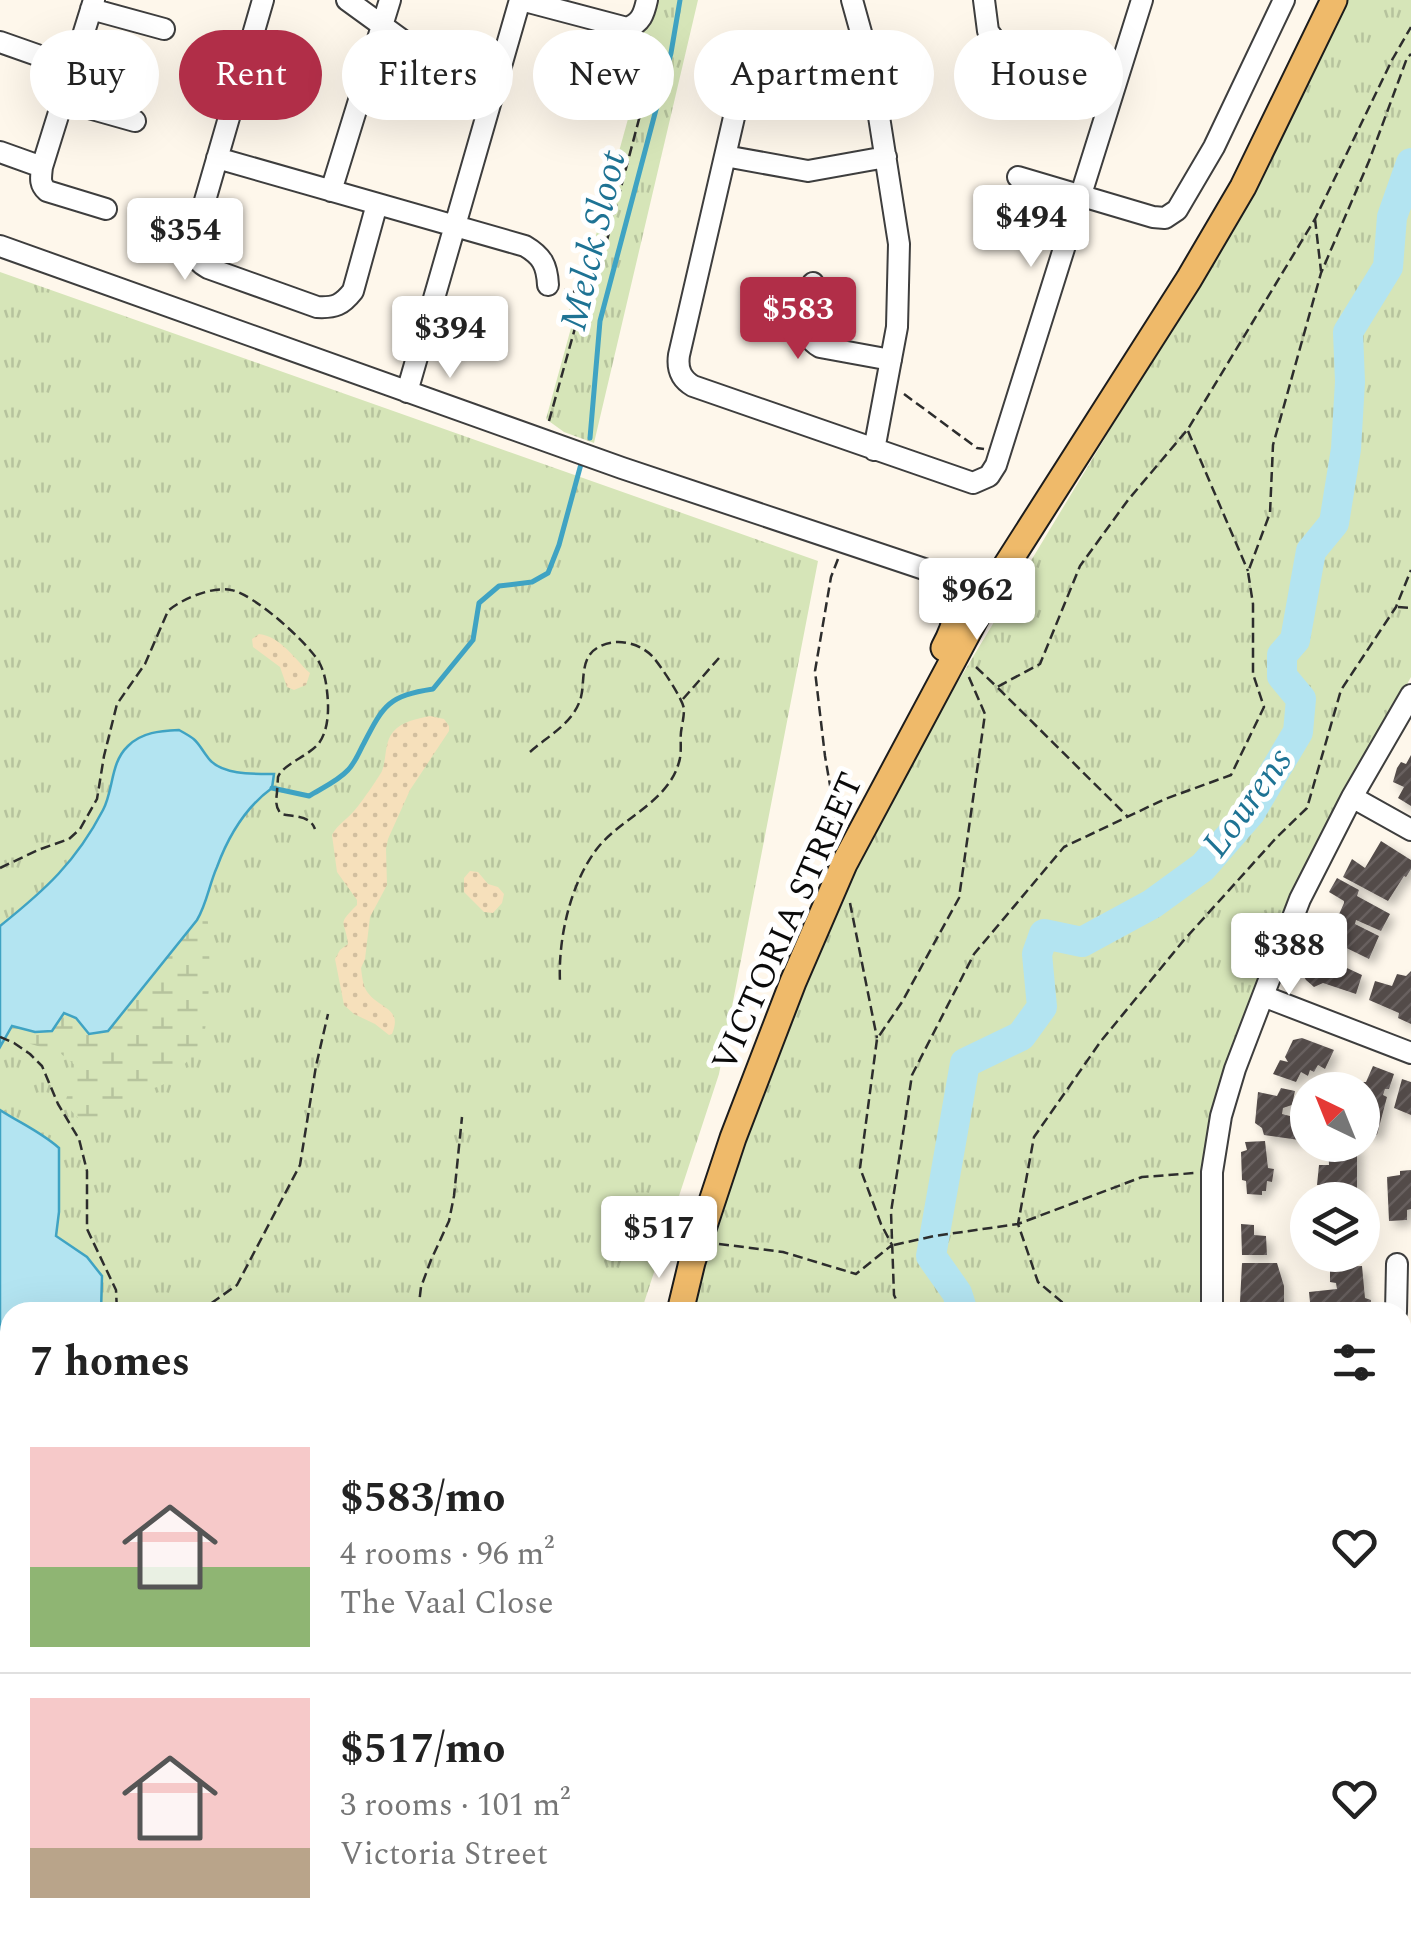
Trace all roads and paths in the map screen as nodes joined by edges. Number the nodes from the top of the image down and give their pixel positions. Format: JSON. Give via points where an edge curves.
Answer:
{"nodes":[{"id":1,"x":263,"y":0,"type":"edge"},
{"id":2,"x":348,"y":0,"type":"edge"},
{"id":3,"x":390,"y":0,"type":"edge"},
{"id":4,"x":521,"y":0,"type":"edge"},
{"id":5,"x":647,"y":0,"type":"edge"},
{"id":6,"x":852,"y":0,"type":"edge"},
{"id":7,"x":984,"y":0,"type":"edge"},
{"id":8,"x":1142,"y":0,"type":"edge"},
{"id":9,"x":1284,"y":0,"type":"edge"},
{"id":10,"x":1334,"y":0,"type":"edge"},
{"id":11,"x":93,"y":4,"type":"edge"},
{"id":12,"x":640,"y":22,"type":"junction"},
{"id":13,"x":382,"y":25,"type":"junction"},
{"id":14,"x":1411,"y":27,"type":"edge"},
{"id":15,"x":164,"y":28,"type":"dead end"},
{"id":16,"x":85,"y":30,"type":"edge"},
{"id":17,"x":389,"y":30,"type":"edge"},
{"id":18,"x":512,"y":30,"type":"edge"},
{"id":19,"x":988,"y":30,"type":"edge"},
{"id":20,"x":0,"y":42,"type":"edge"},
{"id":21,"x":30,"y":53,"type":"edge"},
{"id":22,"x":1409,"y":56,"type":"edge"},
{"id":23,"x":1123,"y":58,"type":"edge"},
{"id":24,"x":1392,"y":60,"type":"junction"},
{"id":25,"x":58,"y":120,"type":"edge"},
{"id":26,"x":131,"y":120,"type":"edge"},
{"id":27,"x":485,"y":120,"type":"edge"},
{"id":28,"x":734,"y":120,"type":"edge"},
{"id":29,"x":1103,"y":120,"type":"edge"},
{"id":30,"x":135,"y":121,"type":"dead end"},
{"id":31,"x":0,"y":152,"type":"edge"},
{"id":32,"x":726,"y":156,"type":"junction"},
{"id":33,"x":217,"y":158,"type":"junction"},
{"id":34,"x":886,"y":158,"type":"junction"},
{"id":35,"x":42,"y":177,"type":"junction"},
{"id":36,"x":1018,"y":177,"type":"dead end"},
{"id":37,"x":331,"y":191,"type":"junction"},
{"id":38,"x":1080,"y":196,"type":"junction"},
{"id":39,"x":377,"y":204,"type":"junction"},
{"id":40,"x":106,"y":209,"type":"dead end"},
{"id":41,"x":1315,"y":219,"type":"junction"},
{"id":42,"x":455,"y":227,"type":"junction"},
{"id":43,"x":0,"y":246,"type":"edge"},
{"id":44,"x":1321,"y":272,"type":"junction"},
{"id":45,"x":813,"y":282,"type":"dead end"},
{"id":46,"x":548,"y":284,"type":"joint"},
{"id":47,"x":573,"y":292,"type":"junction"},
{"id":48,"x":891,"y":360,"type":"junction"},
{"id":49,"x":886,"y":381,"type":"junction"},
{"id":50,"x":407,"y":392,"type":"junction"},
{"id":51,"x":1188,"y":429,"type":"junction"},
{"id":52,"x":543,"y":440,"type":"junction"},
{"id":53,"x":874,"y":450,"type":"junction"},
{"id":54,"x":1000,"y":454,"type":"junction"},
{"id":55,"x":844,"y":543,"type":"junction"},
{"id":56,"x":1411,"y":570,"type":"edge"},
{"id":57,"x":1248,"y":572,"type":"junction"},
{"id":58,"x":938,"y":574,"type":"junction"},
{"id":59,"x":990,"y":591,"type":"junction"},
{"id":60,"x":1396,"y":607,"type":"junction"},
{"id":61,"x":1411,"y":608,"type":"edge"},
{"id":62,"x":957,"y":650,"type":"junction"},
{"id":63,"x":720,"y":658,"type":"dead end"},
{"id":64,"x":997,"y":687,"type":"junction"},
{"id":65,"x":1411,"y":695,"type":"edge"},
{"id":66,"x":682,"y":700,"type":"junction"},
{"id":67,"x":918,"y":723,"type":"junction"},
{"id":68,"x":530,"y":752,"type":"dead end"},
{"id":69,"x":1352,"y":797,"type":"junction"},
{"id":70,"x":1128,"y":817,"type":"junction"},
{"id":71,"x":316,"y":829,"type":"dead end"},
{"id":72,"x":1411,"y":830,"type":"edge"},
{"id":73,"x":844,"y":864,"type":"junction"},
{"id":74,"x":0,"y":868,"type":"edge"},
{"id":75,"x":560,"y":982,"type":"dead end"},
{"id":76,"x":1263,"y":996,"type":"junction"},
{"id":77,"x":328,"y":1014,"type":"dead end"},
{"id":78,"x":2,"y":1038,"type":"edge"},
{"id":79,"x":877,"y":1039,"type":"junction"},
{"id":80,"x":1411,"y":1054,"type":"edge"},
{"id":81,"x":462,"y":1117,"type":"dead end"},
{"id":82,"x":1212,"y":1172,"type":"junction"},
{"id":83,"x":1018,"y":1224,"type":"junction"},
{"id":84,"x":892,"y":1246,"type":"junction"},
{"id":85,"x":695,"y":1252,"type":"junction"},
{"id":86,"x":1396,"y":1264,"type":"dead end"},
{"id":87,"x":117,"y":1302,"type":"edge"},
{"id":88,"x":213,"y":1302,"type":"edge"},
{"id":89,"x":420,"y":1302,"type":"edge"},
{"id":90,"x":673,"y":1302,"type":"edge"},
{"id":91,"x":682,"y":1302,"type":"edge"},
{"id":92,"x":897,"y":1302,"type":"edge"},
{"id":93,"x":1062,"y":1302,"type":"edge"},
{"id":94,"x":1212,"y":1302,"type":"edge"},
{"id":95,"x":1396,"y":1302,"type":"edge"}],
"edges":[{"from":1,"to":33,"type":"street"},
{"from":2,"to":13,"type":"street"},
{"from":3,"to":13,"type":"street"},
{"from":4,"to":12,"type":"street","via":[[621,28]]},
{"from":4,"to":18,"type":"street"},
{"from":5,"to":12,"type":"street"},
{"from":6,"to":34,"type":"street"},
{"from":7,"to":19,"type":"street"},
{"from":8,"to":23,"type":"street"},
{"from":9,"to":38,"type":"street","via":[[1214,147],[1174,213],[1159,218]]},
{"from":10,"to":59,"type":"main road","name":"VICTORIA STREET","via":[[1242,187]]},
{"from":11,"to":15,"type":"street"},
{"from":11,"to":16,"type":"street"},
{"from":12,"to":47,"type":"path","via":[[657,51],[606,244]]},
{"from":13,"to":17,"type":"street"},
{"from":13,"to":37,"type":"street"},
{"from":14,"to":24,"type":"path"},
{"from":20,"to":21,"type":"street"},
{"from":22,"to":24,"type":"path"},
{"from":22,"to":44,"type":"path"},
{"from":24,"to":41,"type":"path"},
{"from":25,"to":35,"type":"street"},
{"from":26,"to":30,"type":"street"},
{"from":27,"to":42,"type":"street"},
{"from":28,"to":32,"type":"street"},
{"from":29,"to":38,"type":"street"},
{"from":31,"to":35,"type":"street"},
{"from":32,"to":34,"type":"street","via":[[808,171]]},
{"from":32,"to":53,"type":"street","via":[[679,356],[683,378]]},
{"from":33,"to":37,"type":"street"},
{"from":33,"to":39,"type":"street","via":[[192,242],[198,261],[318,307],[334,308],[353,292]]},
{"from":34,"to":48,"type":"street","via":[[899,263]]},
{"from":35,"to":40,"type":"street","via":[[59,196]]},
{"from":36,"to":38,"type":"street"},
{"from":37,"to":39,"type":"street"},
{"from":38,"to":54,"type":"street"},
{"from":39,"to":42,"type":"street"},
{"from":41,"to":44,"type":"path"},
{"from":41,"to":51,"type":"path"},
{"from":42,"to":46,"type":"street","via":[[539,254]]},
{"from":42,"to":50,"type":"street"},
{"from":43,"to":50,"type":"street"},
{"from":44,"to":57,"type":"path","via":[[1273,445],[1270,513]]},
{"from":45,"to":48,"type":"street","via":[[804,322],[814,343]]},
{"from":46,"to":47,"type":"path"},
{"from":47,"to":52,"type":"path","via":[[577,321]]},
{"from":48,"to":49,"type":"street"},
{"from":49,"to":53,"type":"street"},
{"from":49,"to":54,"type":"path","via":[[977,448]]},
{"from":50,"to":52,"type":"street"},
{"from":51,"to":57,"type":"path"},
{"from":51,"to":64,"type":"path","via":[[1080,566],[1040,664]]},
{"from":52,"to":55,"type":"street"},
{"from":53,"to":54,"type":"street","via":[[973,483],[990,476]]},
{"from":55,"to":58,"type":"street"},
{"from":55,"to":73,"type":"path","via":[[831,577],[815,671]]},
{"from":56,"to":60,"type":"path"},
{"from":57,"to":70,"type":"path","via":[[1252,674],[1264,707],[1232,775]]},
{"from":58,"to":59,"type":"street"},
{"from":58,"to":67,"type":"main road","via":[[953,596],[956,621],[927,682]]},
{"from":59,"to":62,"type":"main road","name":"VICTORIA STREET"},
{"from":60,"to":61,"type":"path"},
{"from":60,"to":83,"type":"path","via":[[1341,690],[1307,808],[1184,940],[1034,1137]]},
{"from":62,"to":64,"type":"path"},
{"from":62,"to":67,"type":"main road","name":"VICTORIA STREET"},
{"from":62,"to":79,"type":"path","via":[[984,714],[959,898]]},
{"from":63,"to":66,"type":"path"},
{"from":64,"to":70,"type":"path"},
{"from":65,"to":69,"type":"street"},
{"from":66,"to":68,"type":"path","via":[[644,649],[604,644],[588,656],[570,721]]},
{"from":66,"to":75,"type":"path","via":[[680,758],[669,785],[608,836],[582,872],[559,959]]},
{"from":67,"to":73,"type":"main road","name":"VICTORIA STREET"},
{"from":69,"to":72,"type":"street"},
{"from":69,"to":76,"type":"street","via":[[1300,898]]},
{"from":70,"to":84,"type":"path","via":[[1064,847],[974,954],[912,1074]]},
{"from":71,"to":74,"type":"path","via":[[276,806],[282,772],[324,732],[323,672],[298,636],[244,594],[223,589],[168,612],[145,664],[121,695],[97,799],[80,829]]},
{"from":73,"to":79,"type":"path"},
{"from":73,"to":85,"type":"main road","name":"VICTORIA STREET","via":[[733,1138]]},
{"from":76,"to":80,"type":"street"},
{"from":76,"to":82,"type":"street","via":[[1226,1100]]},
{"from":77,"to":88,"type":"path","via":[[300,1165],[237,1285]]},
{"from":78,"to":87,"type":"path","via":[[42,1066],[79,1139],[87,1171],[87,1229]]},
{"from":79,"to":84,"type":"path","via":[[860,1168]]},
{"from":81,"to":89,"type":"path","via":[[449,1221]]},
{"from":82,"to":83,"type":"path","via":[[1142,1177]]},
{"from":82,"to":94,"type":"street"},
{"from":83,"to":84,"type":"path"},
{"from":83,"to":93,"type":"path","via":[[1038,1282]]},
{"from":84,"to":85,"type":"path","via":[[856,1274],[783,1252]]},
{"from":84,"to":92,"type":"path"},
{"from":85,"to":90,"type":"main road","name":"VICTORIA STREET"},
{"from":85,"to":91,"type":"main road","name":"VICTORIA STREET"},
{"from":86,"to":95,"type":"street"}]}
